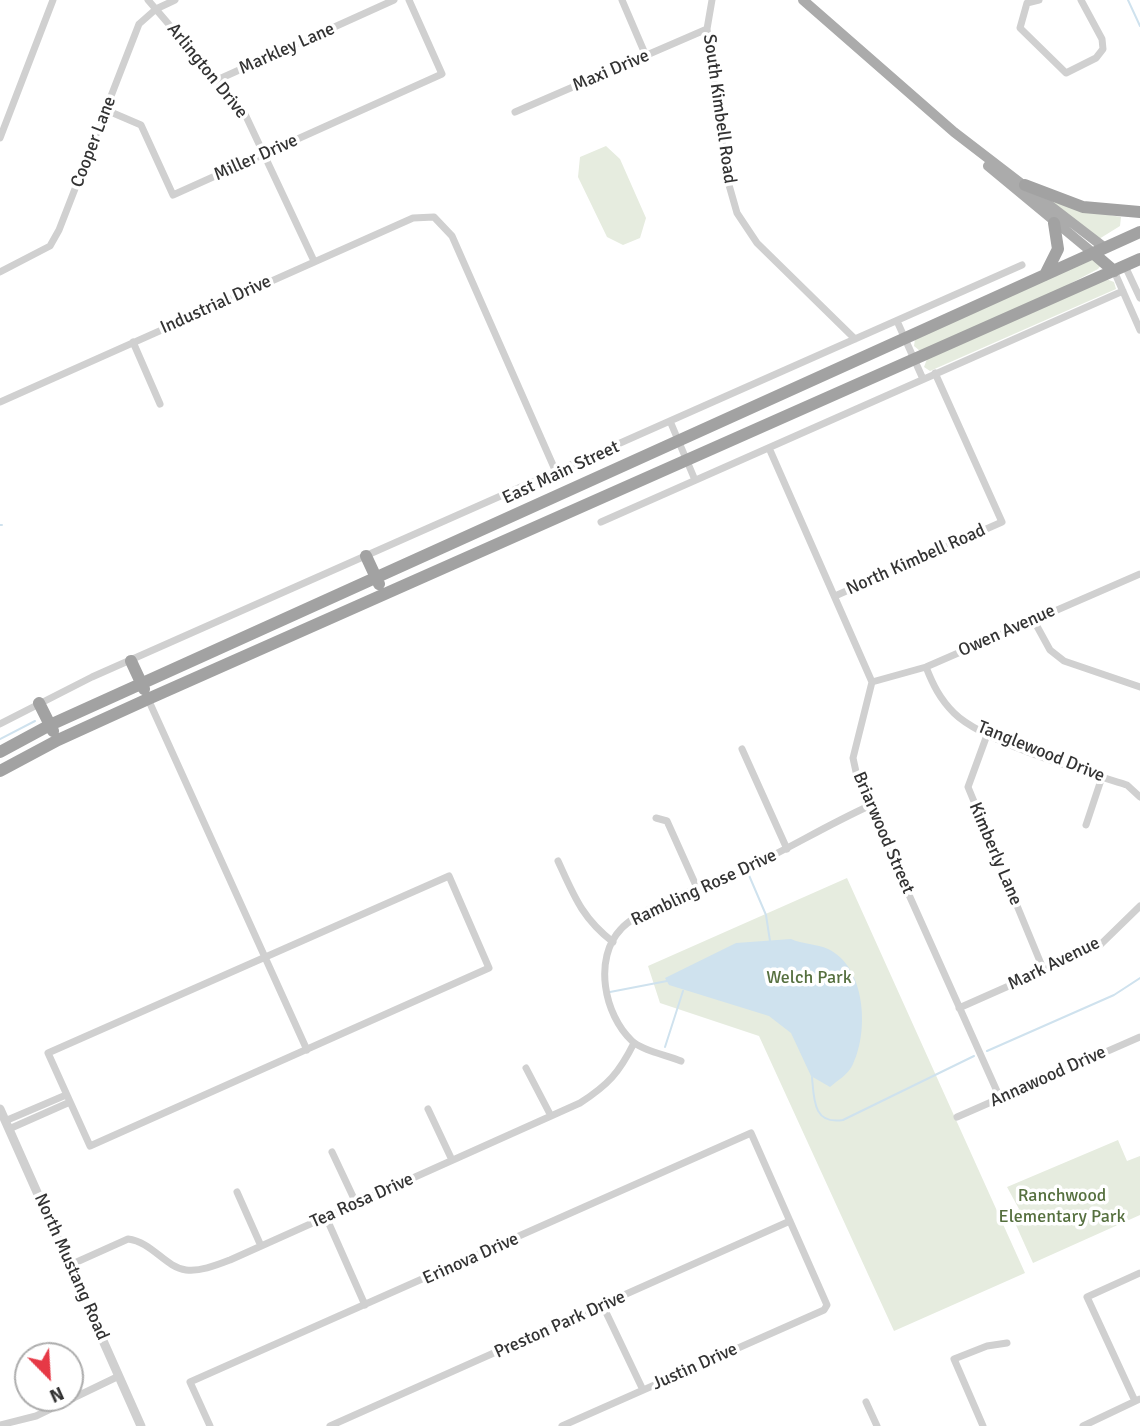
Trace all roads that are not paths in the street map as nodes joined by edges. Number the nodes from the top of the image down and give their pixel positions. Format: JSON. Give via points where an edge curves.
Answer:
{"nodes":[{"id":1,"x":53,"y":0,"type":"edge"},
{"id":2,"x":148,"y":0,"type":"edge"},
{"id":3,"x":175,"y":0,"type":"edge"},
{"id":4,"x":394,"y":0,"type":"edge"},
{"id":5,"x":409,"y":0,"type":"edge"},
{"id":6,"x":622,"y":0,"type":"edge"},
{"id":7,"x":712,"y":0,"type":"edge"},
{"id":8,"x":803,"y":0,"type":"edge"},
{"id":9,"x":1039,"y":0,"type":"edge"},
{"id":10,"x":1082,"y":0,"type":"edge"},
{"id":11,"x":1026,"y":1,"type":"edge"},
{"id":12,"x":156,"y":9,"type":"junction"},
{"id":13,"x":707,"y":29,"type":"junction"},
{"id":14,"x":646,"y":56,"type":"junction"},
{"id":15,"x":217,"y":80,"type":"junction"},
{"id":16,"x":106,"y":110,"type":"junction"},
{"id":17,"x":515,"y":112,"type":"dead end"},
{"id":18,"x":959,"y":136,"type":"junction"},
{"id":19,"x":0,"y":138,"type":"edge"},
{"id":20,"x":264,"y":154,"type":"junction"},
{"id":21,"x":1025,"y":185,"type":"junction"},
{"id":22,"x":1140,"y":212,"type":"edge"},
{"id":23,"x":1055,"y":223,"type":"junction"},
{"id":24,"x":1140,"y":232,"type":"edge"},
{"id":25,"x":1099,"y":251,"type":"junction"},
{"id":26,"x":1140,"y":259,"type":"edge"},
{"id":27,"x":314,"y":261,"type":"junction"},
{"id":28,"x":1022,"y":265,"type":"dead end"},
{"id":29,"x":1119,"y":268,"type":"junction"},
{"id":30,"x":0,"y":272,"type":"edge"},
{"id":31,"x":1045,"y":275,"type":"junction"},
{"id":32,"x":1123,"y":291,"type":"junction"},
{"id":33,"x":1140,"y":298,"type":"edge"},
{"id":34,"x":897,"y":321,"type":"junction"},
{"id":35,"x":1140,"y":330,"type":"edge"},
{"id":36,"x":904,"y":338,"type":"junction"},
{"id":37,"x":855,"y":339,"type":"junction"},
{"id":38,"x":133,"y":342,"type":"junction"},
{"id":39,"x":914,"y":360,"type":"junction"},
{"id":40,"x":935,"y":373,"type":"junction"},
{"id":41,"x":923,"y":379,"type":"junction"},
{"id":42,"x":0,"y":402,"type":"edge"},
{"id":43,"x":160,"y":404,"type":"dead end"},
{"id":44,"x":670,"y":421,"type":"junction"},
{"id":45,"x":679,"y":439,"type":"junction"},
{"id":46,"x":769,"y":448,"type":"junction"},
{"id":47,"x":688,"y":460,"type":"junction"},
{"id":48,"x":556,"y":472,"type":"junction"},
{"id":49,"x":695,"y":480,"type":"junction"},
{"id":50,"x":601,"y":522,"type":"dead end"},
{"id":51,"x":366,"y":556,"type":"junction"},
{"id":52,"x":1140,"y":574,"type":"edge"},
{"id":53,"x":376,"y":578,"type":"junction"},
{"id":54,"x":383,"y":594,"type":"junction"},
{"id":55,"x":835,"y":596,"type":"junction"},
{"id":56,"x":1033,"y":619,"type":"junction"},
{"id":57,"x":131,"y":661,"type":"junction"},
{"id":58,"x":926,"y":667,"type":"junction"},
{"id":59,"x":872,"y":682,"type":"junction"},
{"id":60,"x":141,"y":684,"type":"junction"},
{"id":61,"x":1140,"y":687,"type":"edge"},
{"id":62,"x":148,"y":699,"type":"junction"},
{"id":63,"x":39,"y":704,"type":"junction"},
{"id":64,"x":0,"y":724,"type":"edge"},
{"id":65,"x":50,"y":725,"type":"junction"},
{"id":66,"x":987,"y":735,"type":"junction"},
{"id":67,"x":58,"y":740,"type":"junction"},
{"id":68,"x":742,"y":749,"type":"dead end"},
{"id":69,"x":0,"y":752,"type":"edge"},
{"id":70,"x":0,"y":771,"type":"edge"},
{"id":71,"x":1102,"y":777,"type":"junction"},
{"id":72,"x":1140,"y":797,"type":"edge"},
{"id":73,"x":869,"y":807,"type":"junction"},
{"id":74,"x":656,"y":818,"type":"dead end"},
{"id":75,"x":1086,"y":825,"type":"dead end"},
{"id":76,"x":787,"y":849,"type":"junction"},
{"id":77,"x":558,"y":861,"type":"dead end"},
{"id":78,"x":698,"y":890,"type":"junction"},
{"id":79,"x":1140,"y":906,"type":"edge"},
{"id":80,"x":613,"y":942,"type":"junction"},
{"id":81,"x":265,"y":957,"type":"junction"},
{"id":82,"x":1044,"y":971,"type":"junction"},
{"id":83,"x":959,"y":1008,"type":"junction"},
{"id":84,"x":1140,"y":1037,"type":"edge"},
{"id":85,"x":634,"y":1043,"type":"junction"},
{"id":86,"x":307,"y":1050,"type":"junction"},
{"id":87,"x":681,"y":1060,"type":"dead end"},
{"id":88,"x":526,"y":1068,"type":"dead end"},
{"id":89,"x":68,"y":1098,"type":"junction"},
{"id":90,"x":1000,"y":1098,"type":"junction"},
{"id":91,"x":0,"y":1109,"type":"edge"},
{"id":92,"x":428,"y":1109,"type":"dead end"},
{"id":93,"x":551,"y":1116,"type":"junction"},
{"id":94,"x":957,"y":1117,"type":"dead end"},
{"id":95,"x":7,"y":1125,"type":"junction"},
{"id":96,"x":332,"y":1152,"type":"dead end"},
{"id":97,"x":452,"y":1160,"type":"junction"},
{"id":98,"x":237,"y":1192,"type":"dead end"},
{"id":99,"x":356,"y":1203,"type":"junction"},
{"id":100,"x":326,"y":1217,"type":"junction"},
{"id":101,"x":790,"y":1221,"type":"junction"},
{"id":102,"x":261,"y":1246,"type":"junction"},
{"id":103,"x":70,"y":1265,"type":"junction"},
{"id":104,"x":1140,"y":1273,"type":"edge"},
{"id":105,"x":365,"y":1305,"type":"junction"},
{"id":106,"x":603,"y":1306,"type":"junction"},
{"id":107,"x":1007,"y":1343,"type":"dead end"},
{"id":108,"x":119,"y":1376,"type":"junction"},
{"id":109,"x":643,"y":1390,"type":"junction"},
{"id":110,"x":1137,"y":1400,"type":"edge"},
{"id":111,"x":866,"y":1402,"type":"dead end"},
{"id":112,"x":0,"y":1425,"type":"edge"},
{"id":113,"x":141,"y":1426,"type":"edge"},
{"id":114,"x":210,"y":1426,"type":"edge"},
{"id":115,"x":330,"y":1426,"type":"edge"},
{"id":116,"x":562,"y":1426,"type":"edge"},
{"id":117,"x":877,"y":1426,"type":"edge"},
{"id":118,"x":983,"y":1426,"type":"edge"},
{"id":119,"x":1083,"y":1426,"type":"edge"}],
"edges":[{"from":1,"to":19,"type":"street"},
{"from":2,"to":12,"type":"street","name":"Arlington Drive"},
{"from":3,"to":12,"type":"street","name":"Cooper Lane"},
{"from":4,"to":15,"type":"street","name":"Markley Lane"},
{"from":5,"to":20,"type":"street","name":"Miller Drive","via":[[442,74]]},
{"from":6,"to":14,"type":"street"},
{"from":7,"to":13,"type":"street","name":"South Kimbell Road"},
{"from":8,"to":18,"type":"main road"},
{"from":9,"to":11,"type":"street"},
{"from":10,"to":11,"type":"street","via":[[1103,49],[1096,58],[1066,73],[1020,28]]},
{"from":12,"to":15,"type":"street","name":"Arlington Drive"},
{"from":12,"to":16,"type":"street","name":"Cooper Lane","via":[[139,24]]},
{"from":13,"to":14,"type":"street","name":"Maxi Drive"},
{"from":13,"to":37,"type":"street","name":"South Kimbell Road","via":[[727,178],[737,213],[757,243]]},
{"from":14,"to":17,"type":"street","name":"Maxi Drive"},
{"from":15,"to":20,"type":"street","name":"Arlington Drive","via":[[244,112]]},
{"from":16,"to":20,"type":"street","name":"Miller Drive","via":[[141,125],[173,195]]},
{"from":16,"to":30,"type":"street","name":"Cooper Lane","via":[[50,246]]},
{"from":18,"to":21,"type":"main road"},
{"from":18,"to":23,"type":"main road"},
{"from":20,"to":27,"type":"street","name":"Arlington Drive"},
{"from":21,"to":22,"type":"highway","via":[[1083,207]]},
{"from":21,"to":25,"type":"main road"},
{"from":23,"to":25,"type":"main road"},
{"from":23,"to":31,"type":"highway","via":[[1058,249]]},
{"from":24,"to":25,"type":"highway","name":"East Main Street"},
{"from":25,"to":29,"type":"highway"},
{"from":25,"to":31,"type":"highway","name":"East Main Street"},
{"from":26,"to":29,"type":"highway"},
{"from":27,"to":38,"type":"street","name":"Industrial Drive"},
{"from":27,"to":48,"type":"street","name":"Industrial Drive","via":[[412,218],[434,217],[452,236]]},
{"from":28,"to":34,"type":"street","name":"East Main Street"},
{"from":29,"to":32,"type":"street"},
{"from":29,"to":33,"type":"street"},
{"from":29,"to":39,"type":"highway"},
{"from":31,"to":36,"type":"highway","name":"East Main Street"},
{"from":32,"to":35,"type":"street"},
{"from":32,"to":40,"type":"street"},
{"from":34,"to":36,"type":"street"},
{"from":34,"to":37,"type":"street","name":"East Main Street"},
{"from":36,"to":39,"type":"street"},
{"from":36,"to":45,"type":"highway","name":"East Main Street"},
{"from":37,"to":44,"type":"street","name":"East Main Street"},
{"from":38,"to":42,"type":"street","name":"Industrial Drive"},
{"from":38,"to":43,"type":"street"},
{"from":39,"to":41,"type":"street"},
{"from":39,"to":47,"type":"highway"},
{"from":40,"to":41,"type":"street"},
{"from":40,"to":55,"type":"street","name":"North Kimbell Road","via":[[1002,522]]},
{"from":41,"to":46,"type":"street"},
{"from":44,"to":45,"type":"street"},
{"from":44,"to":48,"type":"street","name":"East Main Street"},
{"from":45,"to":47,"type":"street"},
{"from":45,"to":53,"type":"highway","name":"East Main Street"},
{"from":46,"to":49,"type":"street"},
{"from":46,"to":55,"type":"street"},
{"from":47,"to":49,"type":"street"},
{"from":47,"to":54,"type":"highway"},
{"from":48,"to":51,"type":"street","name":"East Main Street"},
{"from":49,"to":50,"type":"street"},
{"from":51,"to":53,"type":"highway"},
{"from":51,"to":57,"type":"street","name":"East Main Street"},
{"from":52,"to":56,"type":"street","name":"Owen Avenue"},
{"from":53,"to":54,"type":"highway"},
{"from":53,"to":60,"type":"highway","name":"East Main Street"},
{"from":54,"to":62,"type":"highway"},
{"from":55,"to":59,"type":"street"},
{"from":56,"to":58,"type":"street","name":"Owen Avenue"},
{"from":56,"to":61,"type":"street","via":[[1049,650],[1064,661]]},
{"from":57,"to":60,"type":"highway"},
{"from":57,"to":63,"type":"street","name":"East Main Street"},
{"from":58,"to":59,"type":"street","name":"Owen Avenue"},
{"from":58,"to":66,"type":"street","name":"Tanglewood Drive","via":[[935,690],[955,715]]},
{"from":59,"to":73,"type":"street","name":"Briarwood Street","via":[[853,758]]},
{"from":60,"to":62,"type":"highway"},
{"from":60,"to":65,"type":"highway","name":"East Main Street"},
{"from":62,"to":67,"type":"highway"},
{"from":62,"to":81,"type":"street"},
{"from":63,"to":64,"type":"street","name":"East Main Street"},
{"from":63,"to":65,"type":"highway"},
{"from":65,"to":67,"type":"highway"},
{"from":65,"to":69,"type":"highway","name":"East Main Street"},
{"from":66,"to":71,"type":"street","name":"Tanglewood Drive"},
{"from":66,"to":82,"type":"street","name":"Kimberly Lane","via":[[968,787]]},
{"from":67,"to":70,"type":"highway"},
{"from":68,"to":76,"type":"street"},
{"from":71,"to":72,"type":"street","name":"Tanglewood Drive","via":[[1127,785]]},
{"from":71,"to":75,"type":"street"},
{"from":73,"to":76,"type":"street","name":"Rambling Rose Drive"},
{"from":73,"to":83,"type":"street","name":"Briarwood Street"},
{"from":74,"to":78,"type":"street","via":[[667,821]]},
{"from":76,"to":78,"type":"street","name":"Rambling Rose Drive"},
{"from":77,"to":80,"type":"street","via":[[582,913]]},
{"from":78,"to":80,"type":"street","name":"Rambling Rose Drive","via":[[629,922]]},
{"from":79,"to":82,"type":"street","name":"Mark Avenue","via":[[1099,946]]},
{"from":80,"to":85,"type":"street","name":"Rambling Rose Drive","via":[[605,990],[616,1022]]},
{"from":81,"to":86,"type":"street"},
{"from":81,"to":86,"type":"street","via":[[449,876],[489,968]]},
{"from":81,"to":89,"type":"street","via":[[48,1053]]},
{"from":82,"to":83,"type":"street","name":"Mark Avenue"},
{"from":83,"to":90,"type":"street","name":"Briarwood Street"},
{"from":84,"to":90,"type":"street","name":"Annawood Drive"},
{"from":85,"to":87,"type":"street"},
{"from":85,"to":93,"type":"street","name":"Tea Rosa Drive","via":[[606,1086]]},
{"from":86,"to":89,"type":"street","via":[[89,1146]]},
{"from":88,"to":93,"type":"street"},
{"from":89,"to":95,"type":"street"},
{"from":90,"to":94,"type":"street","name":"Annawood Drive"},
{"from":91,"to":95,"type":"street","name":"North Mustang Road"},
{"from":92,"to":97,"type":"street"},
{"from":93,"to":97,"type":"street","name":"Tea Rosa Drive"},
{"from":95,"to":103,"type":"street","name":"North Mustang Road"},
{"from":96,"to":99,"type":"street"},
{"from":97,"to":99,"type":"street","name":"Tea Rosa Drive"},
{"from":98,"to":102,"type":"street"},
{"from":99,"to":100,"type":"street","name":"Tea Rosa Drive"},
{"from":100,"to":102,"type":"street","name":"Tea Rosa Drive"},
{"from":100,"to":105,"type":"street"},
{"from":101,"to":105,"type":"street","name":"Erinova Drive","via":[[751,1133]]},
{"from":101,"to":106,"type":"street","name":"Preston Park Drive"},
{"from":101,"to":109,"type":"street","name":"Justin Drive","via":[[827,1305],[824,1310]]},
{"from":102,"to":103,"type":"street","name":"Tea Rosa Drive","via":[[211,1267],[187,1270],[155,1249],[128,1239]]},
{"from":103,"to":108,"type":"street","name":"North Mustang Road"},
{"from":104,"to":110,"type":"street","via":[[1087,1297]]},
{"from":105,"to":114,"type":"street","name":"Erinova Drive","via":[[190,1382]]},
{"from":106,"to":109,"type":"street"},
{"from":106,"to":115,"type":"street","name":"Preston Park Drive"},
{"from":107,"to":118,"type":"street","via":[[954,1359]]},
{"from":108,"to":112,"type":"street","via":[[36,1416]]},
{"from":108,"to":113,"type":"street","name":"North Mustang Road"},
{"from":109,"to":116,"type":"street","name":"Justin Drive"},
{"from":110,"to":119,"type":"street"},
{"from":111,"to":117,"type":"street"}]}
